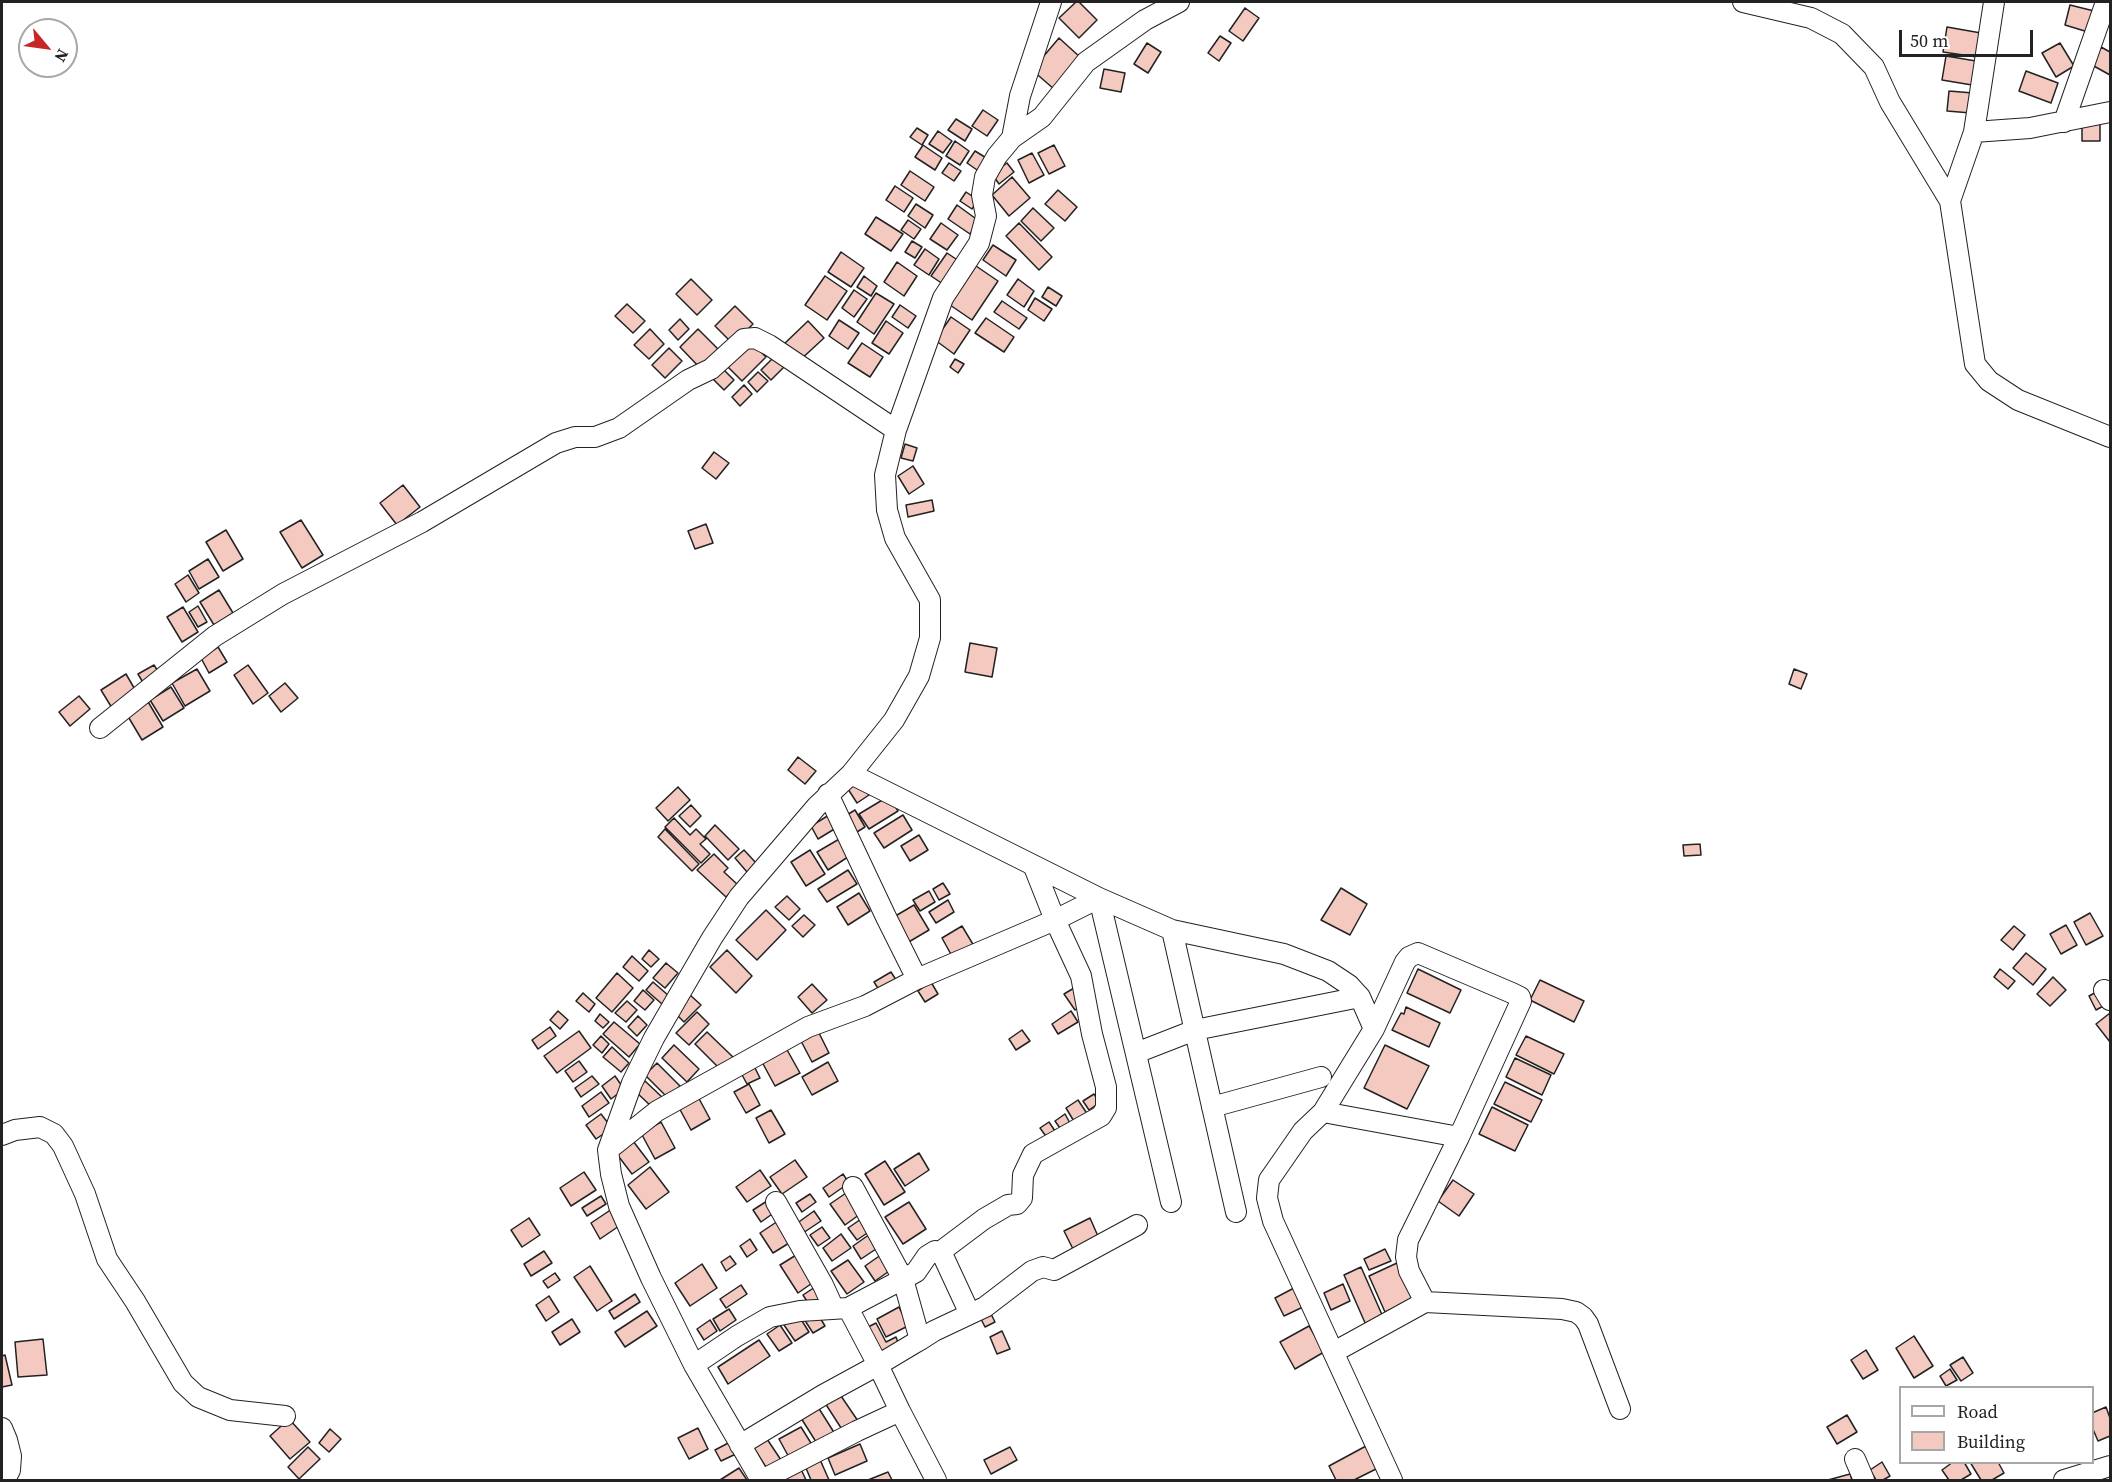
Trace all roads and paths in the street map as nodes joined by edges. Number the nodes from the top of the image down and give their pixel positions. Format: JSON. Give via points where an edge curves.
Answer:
{"nodes":[{"id":1,"x":1051,"y":2,"type":"edge"},
{"id":2,"x":1179,"y":2,"type":"edge"},
{"id":3,"x":1743,"y":2,"type":"edge"},
{"id":4,"x":1994,"y":2,"type":"edge"},
{"id":5,"x":2106,"y":2,"type":"edge"},
{"id":6,"x":2110,"y":112,"type":"edge"},
{"id":7,"x":2064,"y":122,"type":"junction"},
{"id":8,"x":1974,"y":132,"type":"junction"},
{"id":9,"x":1012,"y":138,"type":"junction"},
{"id":10,"x":1950,"y":201,"type":"junction"},
{"id":11,"x":896,"y":430,"type":"junction"},
{"id":12,"x":2110,"y":437,"type":"edge"},
{"id":13,"x":100,"y":728,"type":"dead end"},
{"id":14,"x":851,"y":774,"type":"junction"},
{"id":15,"x":828,"y":794,"type":"junction"},
{"id":16,"x":1034,"y":867,"type":"junction"},
{"id":17,"x":1099,"y":898,"type":"junction"},
{"id":18,"x":1055,"y":920,"type":"junction"},
{"id":19,"x":1172,"y":930,"type":"junction"},
{"id":20,"x":917,"y":979,"type":"junction"},
{"id":21,"x":1360,"y":997,"type":"junction"},
{"id":22,"x":1374,"y":1029,"type":"junction"},
{"id":23,"x":1195,"y":1030,"type":"junction"},
{"id":24,"x":1136,"y":1053,"type":"junction"},
{"id":25,"x":1321,"y":1077,"type":"dead end"},
{"id":26,"x":1212,"y":1107,"type":"junction"},
{"id":27,"x":1323,"y":1112,"type":"junction"},
{"id":28,"x":2,"y":1135,"type":"edge"},
{"id":29,"x":1459,"y":1137,"type":"junction"},
{"id":30,"x":608,"y":1150,"type":"junction"},
{"id":31,"x":853,"y":1187,"type":"dead end"},
{"id":32,"x":776,"y":1202,"type":"dead end"},
{"id":33,"x":1171,"y":1202,"type":"dead end"},
{"id":34,"x":1236,"y":1212,"type":"dead end"},
{"id":35,"x":1137,"y":1225,"type":"dead end"},
{"id":36,"x":940,"y":1252,"type":"junction"},
{"id":37,"x":903,"y":1280,"type":"junction"},
{"id":38,"x":1425,"y":1302,"type":"junction"},
{"id":39,"x":841,"y":1309,"type":"junction"},
{"id":40,"x":970,"y":1314,"type":"junction"},
{"id":41,"x":920,"y":1340,"type":"junction"},
{"id":42,"x":1334,"y":1352,"type":"junction"},
{"id":43,"x":694,"y":1365,"type":"junction"},
{"id":44,"x":878,"y":1365,"type":"junction"},
{"id":45,"x":1620,"y":1409,"type":"dead end"},
{"id":46,"x":900,"y":1411,"type":"junction"},
{"id":47,"x":285,"y":1416,"type":"dead end"},
{"id":48,"x":2,"y":1428,"type":"edge"},
{"id":49,"x":740,"y":1445,"type":"junction"},
{"id":50,"x":1855,"y":1459,"type":"dead end"},
{"id":51,"x":2110,"y":1466,"type":"edge"},
{"id":52,"x":5,"y":1480,"type":"edge"},
{"id":53,"x":761,"y":1480,"type":"edge"},
{"id":54,"x":936,"y":1480,"type":"edge"},
{"id":55,"x":1392,"y":1480,"type":"edge"},
{"id":56,"x":1864,"y":1480,"type":"edge"},
{"id":57,"x":2064,"y":1480,"type":"edge"}],
"edges":[{"from":1,"to":9,"type":"street","via":[[1020,96]]},
{"from":2,"to":9,"type":"street","via":[[1145,20],[1086,62],[1042,117]]},
{"from":3,"to":10,"type":"street","via":[[1810,18],[1842,34],[1874,67],[1890,102]]},
{"from":4,"to":8,"type":"street"},
{"from":5,"to":7,"type":"street"},
{"from":6,"to":7,"type":"street"},
{"from":7,"to":8,"type":"street"},
{"from":8,"to":10,"type":"street"},
{"from":9,"to":11,"type":"street","via":[[985,177],[982,195],[986,216],[979,243],[944,298]]},
{"from":10,"to":12,"type":"street","via":[[1975,364],[1989,381],[2018,400]]},
{"from":11,"to":13,"type":"street","via":[[769,345],[755,338],[744,339],[711,369],[688,380],[619,428],[595,437],[575,437],[556,443],[422,522],[283,594],[215,636]]},
{"from":11,"to":14,"type":"street","via":[[885,475],[887,510],[895,538],[930,600],[930,638],[919,676],[894,720]]},
{"from":14,"to":15,"type":"street"},
{"from":14,"to":16,"type":"street"},
{"from":15,"to":20,"type":"street"},
{"from":15,"to":30,"type":"street","via":[[739,897],[712,938],[632,1083]]},
{"from":16,"to":17,"type":"street"},
{"from":16,"to":18,"type":"street"},
{"from":17,"to":18,"type":"street"},
{"from":17,"to":19,"type":"street"},
{"from":17,"to":24,"type":"street"},
{"from":18,"to":20,"type":"street"},
{"from":18,"to":36,"type":"street","via":[[1081,976],[1106,1087],[1106,1108],[1101,1116],[1032,1154],[1023,1175],[1022,1198],[1017,1204],[984,1219]]},
{"from":19,"to":21,"type":"street","via":[[1284,954],[1328,971]]},
{"from":19,"to":23,"type":"street"},
{"from":20,"to":30,"type":"street","via":[[865,1006],[808,1028],[693,1090],[657,1111]]},
{"from":21,"to":22,"type":"street"},
{"from":21,"to":23,"type":"street"},
{"from":22,"to":27,"type":"street"},
{"from":22,"to":29,"type":"street","via":[[1405,962],[1418,953],[1520,997],[1520,1007]]},
{"from":23,"to":24,"type":"street"},
{"from":23,"to":26,"type":"street"},
{"from":24,"to":33,"type":"street"},
{"from":25,"to":26,"type":"street"},
{"from":26,"to":34,"type":"street"},
{"from":27,"to":29,"type":"street"},
{"from":27,"to":42,"type":"street","via":[[1283,1158],[1269,1180],[1267,1198],[1273,1221]]},
{"from":28,"to":47,"type":"street","via":[[40,1127],[54,1134],[63,1146],[107,1258],[183,1383],[198,1397],[230,1410]]},
{"from":29,"to":38,"type":"street","via":[[1408,1239],[1409,1272]]},
{"from":30,"to":43,"type":"street","via":[[619,1206]]},
{"from":31,"to":37,"type":"street"},
{"from":32,"to":39,"type":"street"},
{"from":35,"to":40,"type":"street","via":[[1054,1270],[1032,1271]]},
{"from":36,"to":37,"type":"street","via":[[927,1256],[916,1272]]},
{"from":36,"to":40,"type":"street"},
{"from":37,"to":39,"type":"street"},
{"from":37,"to":41,"type":"street"},
{"from":38,"to":42,"type":"street"},
{"from":38,"to":45,"type":"street","via":[[1576,1312],[1588,1324]]},
{"from":39,"to":43,"type":"street","via":[[770,1317]]},
{"from":39,"to":44,"type":"street"},
{"from":40,"to":41,"type":"street"},
{"from":41,"to":44,"type":"street"},
{"from":42,"to":55,"type":"street"},
{"from":43,"to":49,"type":"street"},
{"from":44,"to":46,"type":"street"},
{"from":44,"to":49,"type":"street"},
{"from":46,"to":53,"type":"street"},
{"from":46,"to":54,"type":"street"},
{"from":48,"to":52,"type":"street","via":[[11,1456]]},
{"from":49,"to":53,"type":"street"},
{"from":50,"to":56,"type":"street"},
{"from":51,"to":57,"type":"street"}]}
